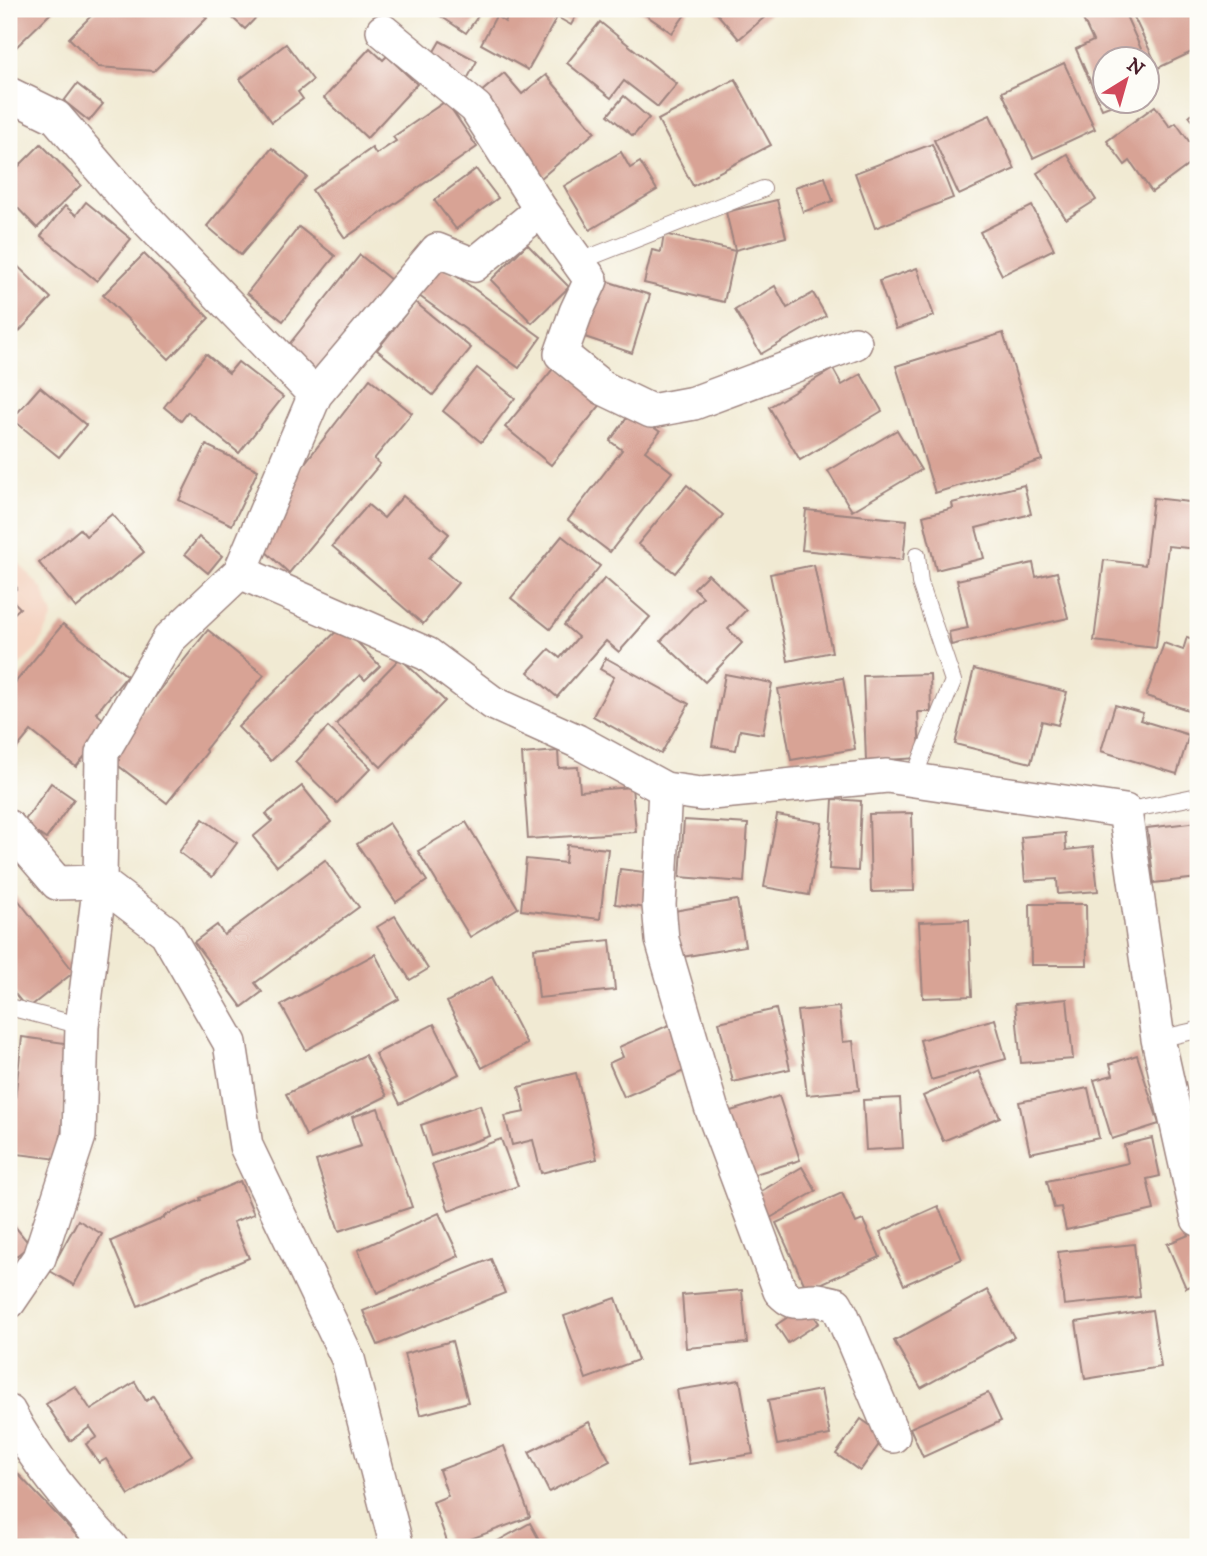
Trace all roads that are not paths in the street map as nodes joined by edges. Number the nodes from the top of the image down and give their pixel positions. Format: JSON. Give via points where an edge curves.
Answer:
{"nodes":[{"id":1,"x":383,"y":31,"type":"dead end"},
{"id":2,"x":9,"y":94,"type":"edge"},
{"id":3,"x":763,"y":189,"type":"dead end"},
{"id":4,"x":541,"y":210,"type":"junction"},
{"id":5,"x":578,"y":262,"type":"junction"},
{"id":6,"x":855,"y":342,"type":"dead end"},
{"id":7,"x":315,"y":395,"type":"junction"},
{"id":8,"x":917,"y":555,"type":"dead end"},
{"id":9,"x":240,"y":572,"type":"junction"},
{"id":10,"x":913,"y":779,"type":"junction"},
{"id":11,"x":665,"y":789,"type":"junction"},
{"id":12,"x":1198,"y":796,"type":"edge"},
{"id":13,"x":1125,"y":811,"type":"junction"},
{"id":14,"x":9,"y":827,"type":"edge"},
{"id":15,"x":100,"y":882,"type":"junction"},
{"id":16,"x":9,"y":1007,"type":"edge"},
{"id":17,"x":82,"y":1026,"type":"junction"},
{"id":18,"x":1198,"y":1030,"type":"edge"},
{"id":19,"x":1158,"y":1039,"type":"junction"},
{"id":20,"x":1198,"y":1219,"type":"edge"},
{"id":21,"x":9,"y":1302,"type":"edge"},
{"id":22,"x":9,"y":1412,"type":"edge"},
{"id":23,"x":893,"y":1436,"type":"dead end"},
{"id":24,"x":111,"y":1547,"type":"edge"},
{"id":25,"x":397,"y":1547,"type":"edge"}],
"edges":[{"from":1,"to":4,"type":"street","via":[[475,107]]},
{"from":2,"to":7,"type":"street","via":[[56,117],[124,197]]},
{"from":3,"to":5,"type":"lane"},
{"from":4,"to":5,"type":"street"},
{"from":4,"to":7,"type":"street","via":[[474,265],[437,250]]},
{"from":5,"to":6,"type":"street","via":[[591,280],[561,354],[603,388],[651,411],[694,404]]},
{"from":7,"to":9,"type":"street"},
{"from":8,"to":10,"type":"lane","via":[[920,583],[953,681]]},
{"from":9,"to":11,"type":"street","via":[[427,654],[493,703],[577,741]]},
{"from":9,"to":15,"type":"street","via":[[169,639],[102,753]]},
{"from":10,"to":11,"type":"street","via":[[887,776],[701,794]]},
{"from":10,"to":13,"type":"street"},
{"from":11,"to":23,"type":"street","via":[[659,905],[662,940],[711,1107],[780,1291],[796,1303],[836,1304]]},
{"from":12,"to":13,"type":"lane"},
{"from":13,"to":19,"type":"street"},
{"from":14,"to":15,"type":"street","via":[[57,883]]},
{"from":15,"to":17,"type":"street"},
{"from":15,"to":25,"type":"street","via":[[166,932],[230,1043],[246,1146],[348,1359]]},
{"from":16,"to":17,"type":"lane"},
{"from":17,"to":21,"type":"street","via":[[79,1136],[39,1258]]},
{"from":18,"to":19,"type":"lane"},
{"from":19,"to":20,"type":"street"},
{"from":22,"to":24,"type":"street","via":[[69,1501]]}]}
